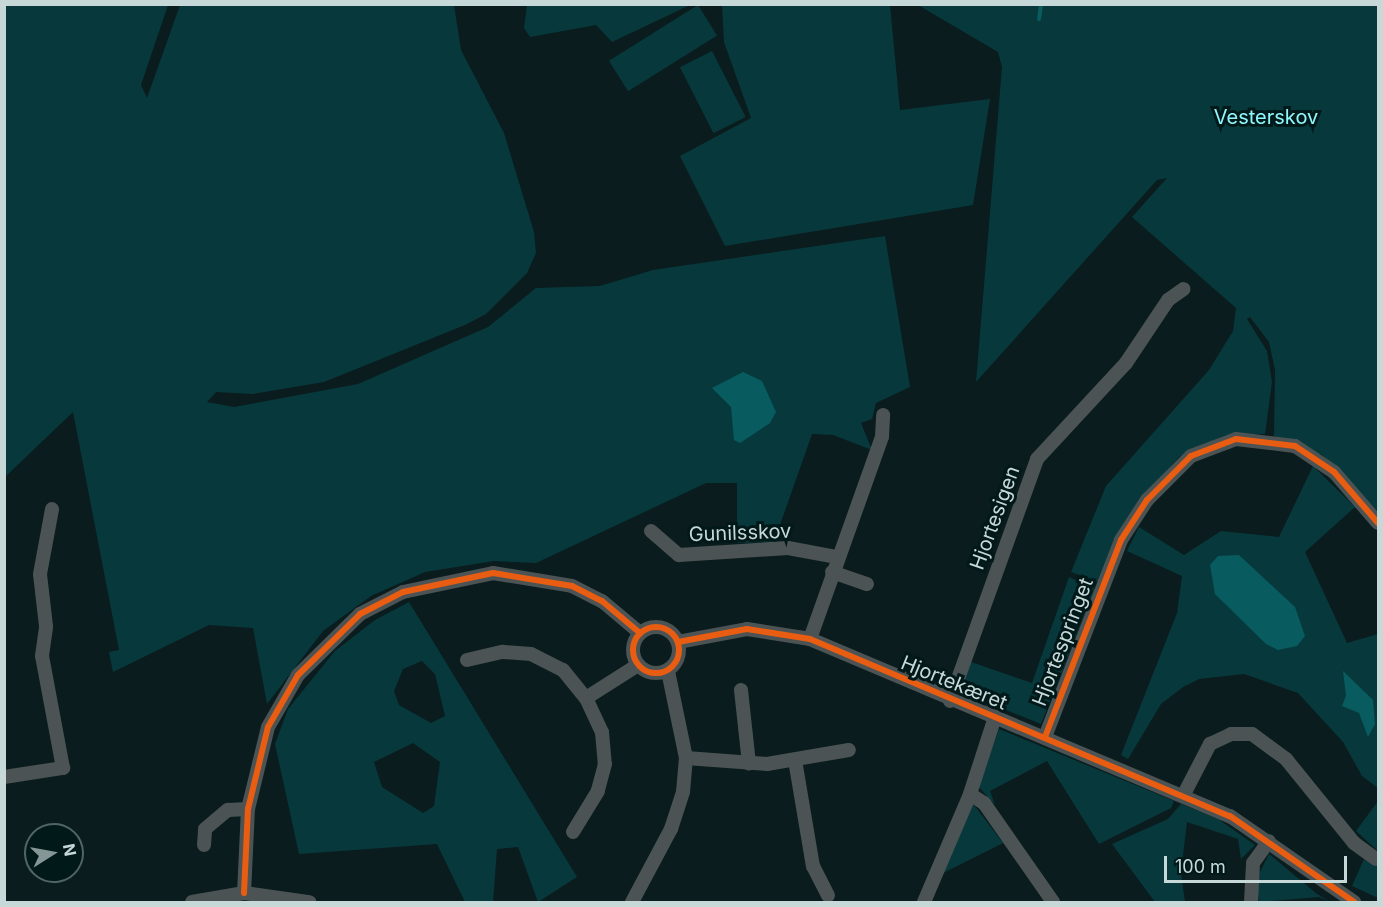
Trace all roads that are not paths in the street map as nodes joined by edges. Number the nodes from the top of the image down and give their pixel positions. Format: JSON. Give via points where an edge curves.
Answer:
{"nodes":[{"id":1,"x":1184,"y":289,"type":"dead end"},
{"id":2,"x":883,"y":415,"type":"dead end"},
{"id":3,"x":52,"y":509,"type":"dead end"},
{"id":4,"x":1378,"y":523,"type":"edge"},
{"id":5,"x":651,"y":531,"type":"dead end"},
{"id":6,"x":837,"y":558,"type":"junction"},
{"id":7,"x":832,"y":572,"type":"junction"},
{"id":8,"x":867,"y":584,"type":"dead end"},
{"id":9,"x":640,"y":633,"type":"junction"},
{"id":10,"x":810,"y":639,"type":"junction"},
{"id":11,"x":678,"y":642,"type":"junction"},
{"id":12,"x":466,"y":660,"type":"dead end"},
{"id":13,"x":638,"y":665,"type":"junction"},
{"id":14,"x":668,"y":671,"type":"junction"},
{"id":15,"x":741,"y":690,"type":"dead end"},
{"id":16,"x":586,"y":698,"type":"junction"},
{"id":17,"x":950,"y":701,"type":"junction"},
{"id":18,"x":995,"y":717,"type":"junction"},
{"id":19,"x":1045,"y":737,"type":"junction"},
{"id":20,"x":849,"y":750,"type":"dead end"},
{"id":21,"x":686,"y":758,"type":"junction"},
{"id":22,"x":795,"y":760,"type":"junction"},
{"id":23,"x":749,"y":764,"type":"junction"},
{"id":24,"x":4,"y":777,"type":"edge"},
{"id":25,"x":970,"y":794,"type":"junction"},
{"id":26,"x":1183,"y":796,"type":"junction"},
{"id":27,"x":248,"y":809,"type":"junction"},
{"id":28,"x":573,"y":832,"type":"dead end"},
{"id":29,"x":1269,"y":842,"type":"junction"},
{"id":30,"x":204,"y":845,"type":"dead end"},
{"id":31,"x":1376,"y":859,"type":"dead end"},
{"id":32,"x":828,"y":895,"type":"dead end"},
{"id":33,"x":252,"y":896,"type":"edge"},
{"id":34,"x":192,"y":903,"type":"edge"},
{"id":35,"x":309,"y":903,"type":"edge"},
{"id":36,"x":632,"y":903,"type":"edge"},
{"id":37,"x":924,"y":903,"type":"edge"},
{"id":38,"x":1053,"y":903,"type":"edge"},
{"id":39,"x":1251,"y":903,"type":"edge"},
{"id":40,"x":1354,"y":903,"type":"edge"}],
"edges":[{"from":1,"to":17,"type":"street","name":"Hjortesigen","via":[[1168,300],[1126,363],[1037,459]]},
{"from":2,"to":6,"type":"street","via":[[882,437]]},
{"from":3,"to":24,"type":"street","via":[[40,574],[46,626],[42,656],[63,768]]},
{"from":4,"to":19,"type":"street","name":"Hjortespringet","via":[[1334,472],[1295,446],[1236,439],[1191,456],[1147,500],[1121,540]]},
{"from":5,"to":6,"type":"street","name":"Gunilsskov","via":[[680,555],[788,548]]},
{"from":6,"to":7,"type":"street"},
{"from":7,"to":8,"type":"street"},
{"from":7,"to":10,"type":"street"},
{"from":9,"to":11,"type":"street","via":[[664,628]]},
{"from":9,"to":13,"type":"street","via":[[633,649]]},
{"from":9,"to":27,"type":"street","via":[[602,601],[533,576],[493,573],[403,592],[360,614],[298,675],[268,727]]},
{"from":10,"to":11,"type":"street","via":[[747,629]]},
{"from":10,"to":17,"type":"street","name":"Hjortekæret"},
{"from":11,"to":14,"type":"street","via":[[677,661]]},
{"from":12,"to":16,"type":"street","via":[[503,652],[531,654],[563,670]]},
{"from":13,"to":14,"type":"street","via":[[652,673]]},
{"from":13,"to":16,"type":"street"},
{"from":14,"to":21,"type":"street"},
{"from":15,"to":23,"type":"street"},
{"from":16,"to":28,"type":"street","via":[[602,732],[605,764],[598,791]]},
{"from":17,"to":18,"type":"street","name":"Hjortekæret"},
{"from":18,"to":19,"type":"street","name":"Hjortekæret"},
{"from":18,"to":25,"type":"street","name":"Hjortekæret"},
{"from":19,"to":26,"type":"street","name":"Hjortespringet"},
{"from":20,"to":22,"type":"street"},
{"from":21,"to":23,"type":"street"},
{"from":21,"to":36,"type":"street","via":[[671,829]]},
{"from":22,"to":23,"type":"street"},
{"from":22,"to":32,"type":"street","via":[[813,866]]},
{"from":25,"to":37,"type":"street","name":"Hjortekæret"},
{"from":25,"to":38,"type":"street","via":[[991,811]]},
{"from":26,"to":29,"type":"street","name":"Hjortespringet","via":[[1230,816]]},
{"from":26,"to":31,"type":"street","via":[[1210,744],[1231,734],[1252,734],[1286,759],[1354,843]]},
{"from":27,"to":30,"type":"street","via":[[221,816],[205,829]]},
{"from":27,"to":33,"type":"street"},
{"from":29,"to":39,"type":"street","via":[[1253,863]]},
{"from":29,"to":40,"type":"street","name":"Hjortespringet"},
{"from":33,"to":34,"type":"street"},
{"from":33,"to":35,"type":"street"}]}
